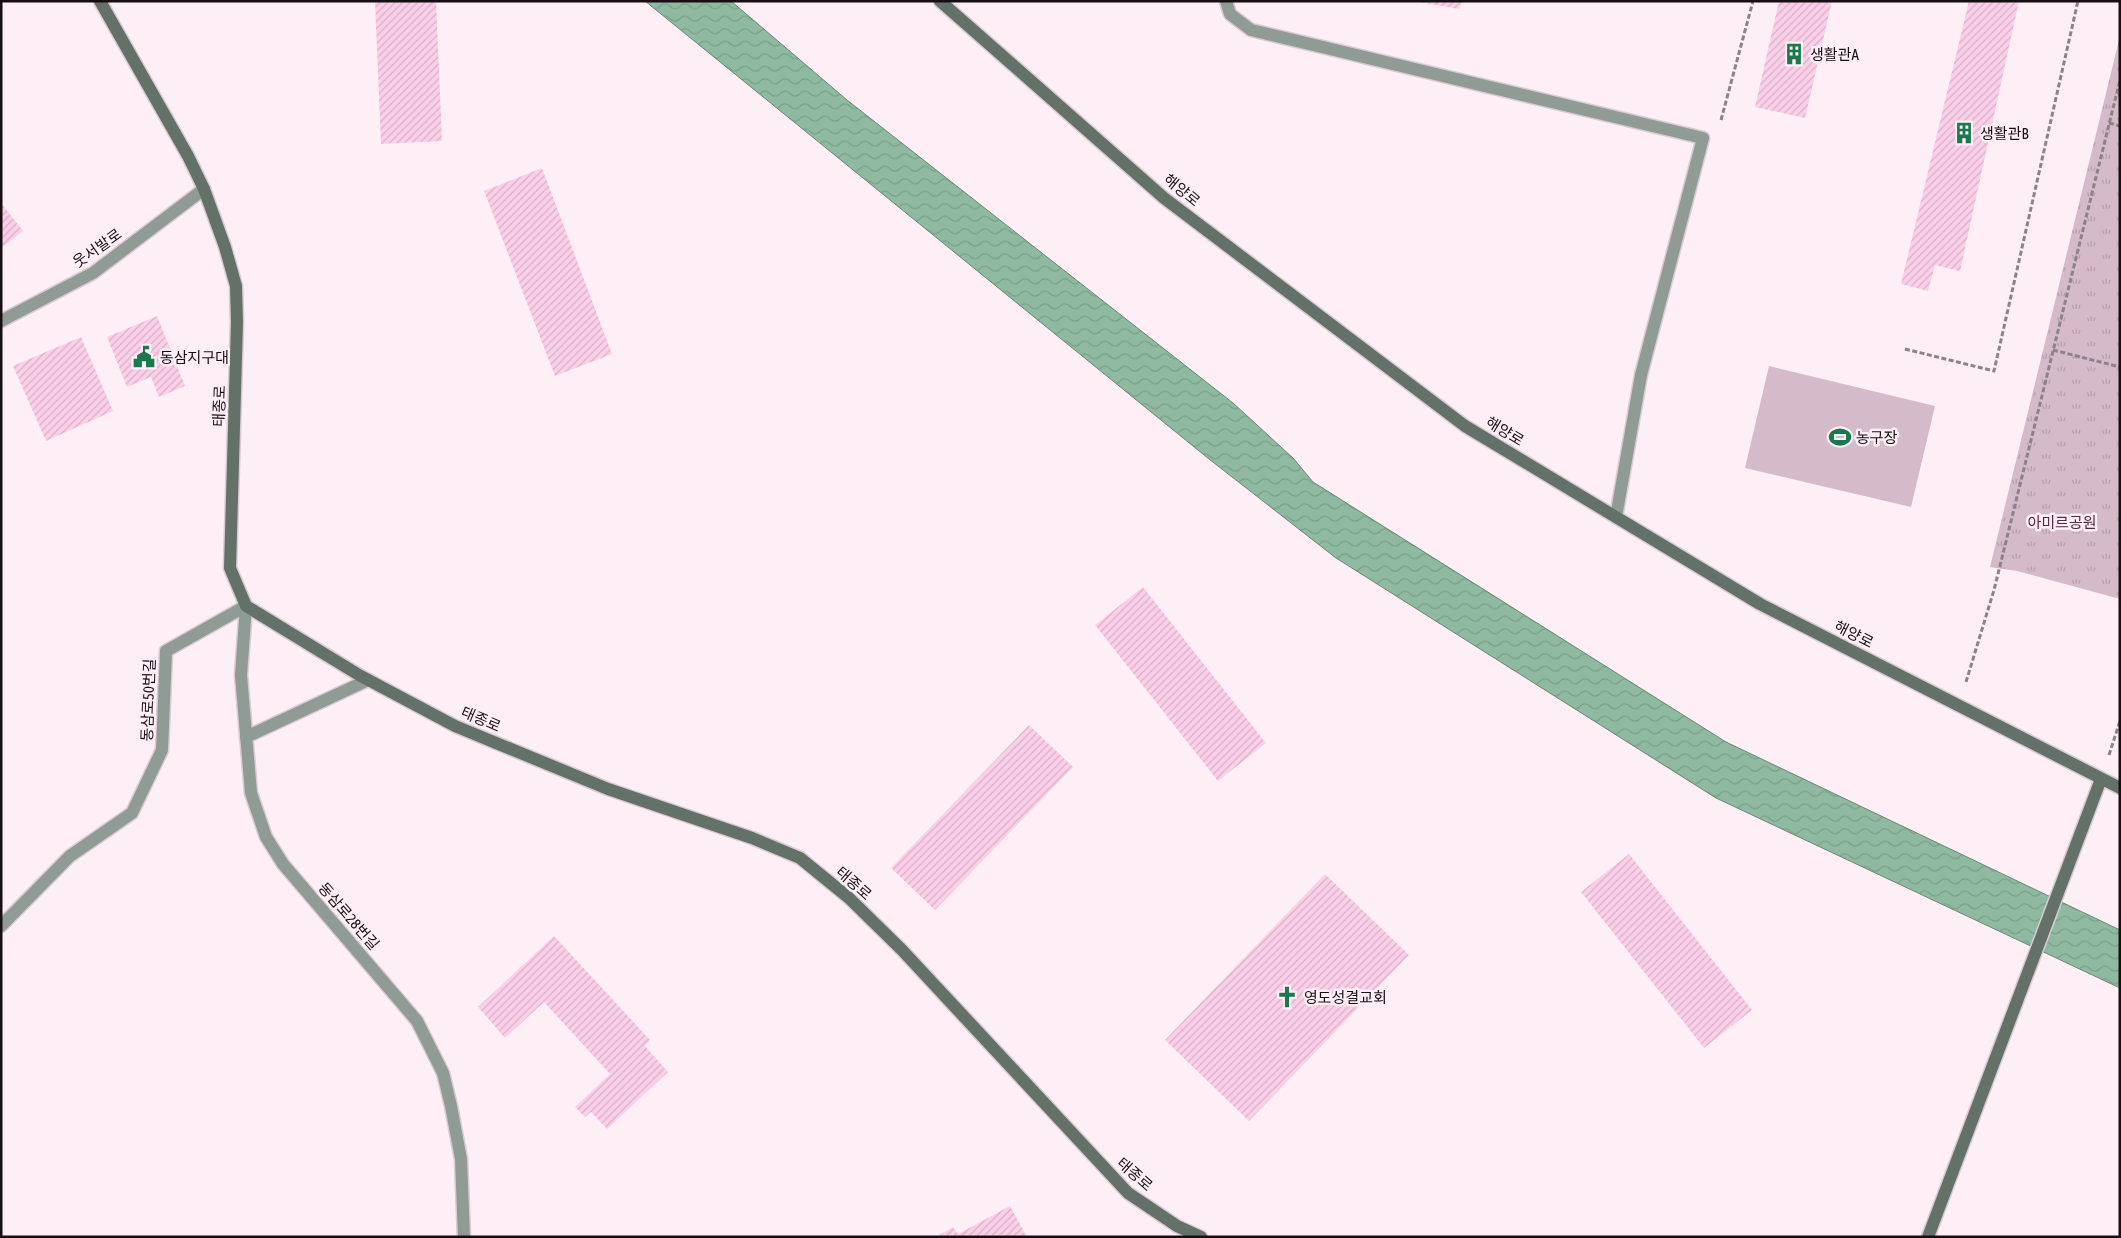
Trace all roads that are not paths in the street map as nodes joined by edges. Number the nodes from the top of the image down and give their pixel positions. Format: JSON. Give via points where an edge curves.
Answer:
{"nodes":[{"id":1,"x":100,"y":1,"type":"edge"},
{"id":2,"x":940,"y":1,"type":"edge"},
{"id":3,"x":1226,"y":1,"type":"edge"},
{"id":4,"x":204,"y":189,"type":"junction"},
{"id":5,"x":1,"y":321,"type":"edge"},
{"id":6,"x":1616,"y":517,"type":"junction"},
{"id":7,"x":246,"y":606,"type":"junction"},
{"id":8,"x":368,"y":680,"type":"junction"},
{"id":9,"x":246,"y":737,"type":"junction"},
{"id":10,"x":2101,"y":780,"type":"junction"},
{"id":11,"x":2120,"y":788,"type":"edge"},
{"id":12,"x":1,"y":926,"type":"edge"},
{"id":13,"x":464,"y":1237,"type":"edge"},
{"id":14,"x":1201,"y":1237,"type":"edge"},
{"id":15,"x":1928,"y":1237,"type":"edge"}],
"edges":[{"from":1,"to":4,"type":"main road","name":"태종로"},
{"from":2,"to":6,"type":"main road","name":"해양로","via":[[1164,198],[1465,426]]},
{"from":3,"to":6,"type":"street","via":[[1230,14],[1251,30],[1703,138],[1640,375]]},
{"from":4,"to":5,"type":"street","name":"웃서발로","via":[[94,273]]},
{"from":4,"to":7,"type":"main road","name":"태종로","via":[[236,286],[230,568]]},
{"from":6,"to":10,"type":"main road","name":"해양로","via":[[1760,604]]},
{"from":7,"to":8,"type":"main road","name":"태종로"},
{"from":7,"to":9,"type":"street","name":"동삼로28번길","via":[[240,674]]},
{"from":7,"to":12,"type":"street","name":"동삼로50번길","via":[[166,651],[162,750],[132,813],[70,856]]},
{"from":8,"to":9,"type":"street"},
{"from":8,"to":14,"type":"main road","name":"태종로","via":[[455,726],[608,789],[752,838],[800,858],[850,898],[902,950],[1128,1193],[1177,1226]]},
{"from":9,"to":13,"type":"street","name":"동삼로28번길","via":[[251,793],[266,837],[283,864],[417,1020],[442,1074],[461,1159]]},
{"from":10,"to":11,"type":"main road","name":"해양로"},
{"from":10,"to":15,"type":"main road"}]}
